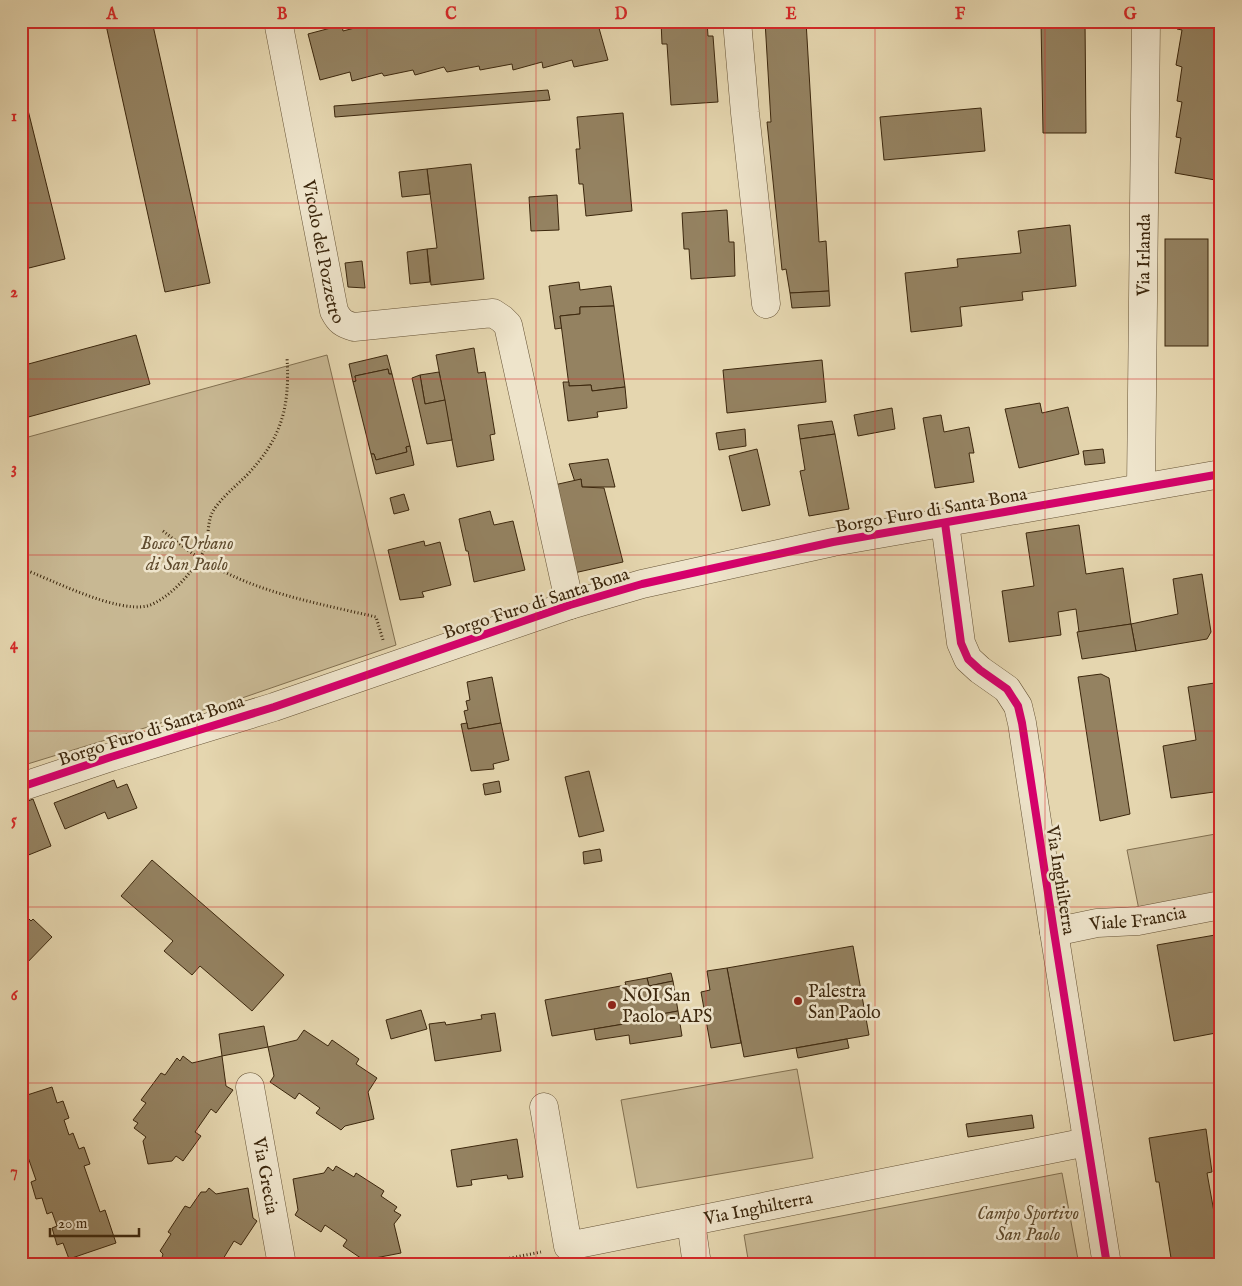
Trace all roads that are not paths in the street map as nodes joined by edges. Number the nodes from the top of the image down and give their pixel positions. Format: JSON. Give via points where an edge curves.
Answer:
{"nodes":[{"id":1,"x":278,"y":21,"type":"edge"},
{"id":2,"x":737,"y":21,"type":"edge"},
{"id":3,"x":1146,"y":21,"type":"edge"},
{"id":4,"x":766,"y":304,"type":"dead end"},
{"id":5,"x":1221,"y":474,"type":"edge"},
{"id":6,"x":1141,"y":487,"type":"junction"},
{"id":7,"x":945,"y":523,"type":"junction"},
{"id":8,"x":570,"y":605,"type":"junction"},
{"id":9,"x":21,"y":787,"type":"edge"},
{"id":10,"x":1221,"y":906,"type":"edge"},
{"id":11,"x":1054,"y":932,"type":"junction"},
{"id":12,"x":250,"y":1087,"type":"dead end"},
{"id":13,"x":544,"y":1107,"type":"dead end"},
{"id":14,"x":1087,"y":1142,"type":"junction"},
{"id":15,"x":690,"y":1222,"type":"junction"},
{"id":16,"x":282,"y":1265,"type":"edge"},
{"id":17,"x":697,"y":1265,"type":"edge"},
{"id":18,"x":1108,"y":1265,"type":"edge"}],
"edges":[{"from":1,"to":8,"type":"street","name":"Vicolo del Pozzetto","via":[[334,312],[345,324],[354,326],[493,313],[508,325]]},
{"from":2,"to":4,"type":"street"},
{"from":3,"to":6,"type":"street","name":"Via Irlanda"},
{"from":5,"to":6,"type":"street","name":"Borgo Furo di Santa Bona"},
{"from":6,"to":7,"type":"street","name":"Borgo Furo di Santa Bona"},
{"from":7,"to":8,"type":"street","name":"Borgo Furo di Santa Bona","via":[[833,542],[642,584]]},
{"from":7,"to":11,"type":"street","name":"Via Inghilterra","via":[[961,643],[968,659],[1007,690],[1018,706]]},
{"from":8,"to":9,"type":"street","name":"Borgo Furo di Santa Bona","via":[[274,707]]},
{"from":10,"to":11,"type":"street","name":"Viale Francia"},
{"from":11,"to":14,"type":"street","name":"Via Inghilterra"},
{"from":12,"to":16,"type":"street","name":"Via Grecia"},
{"from":13,"to":15,"type":"street","name":"Via Inghilterra","via":[[568,1246]]},
{"from":14,"to":15,"type":"street","name":"Via Inghilterra"},
{"from":14,"to":18,"type":"street","name":"Via Inghilterra"},
{"from":15,"to":17,"type":"street"}]}
